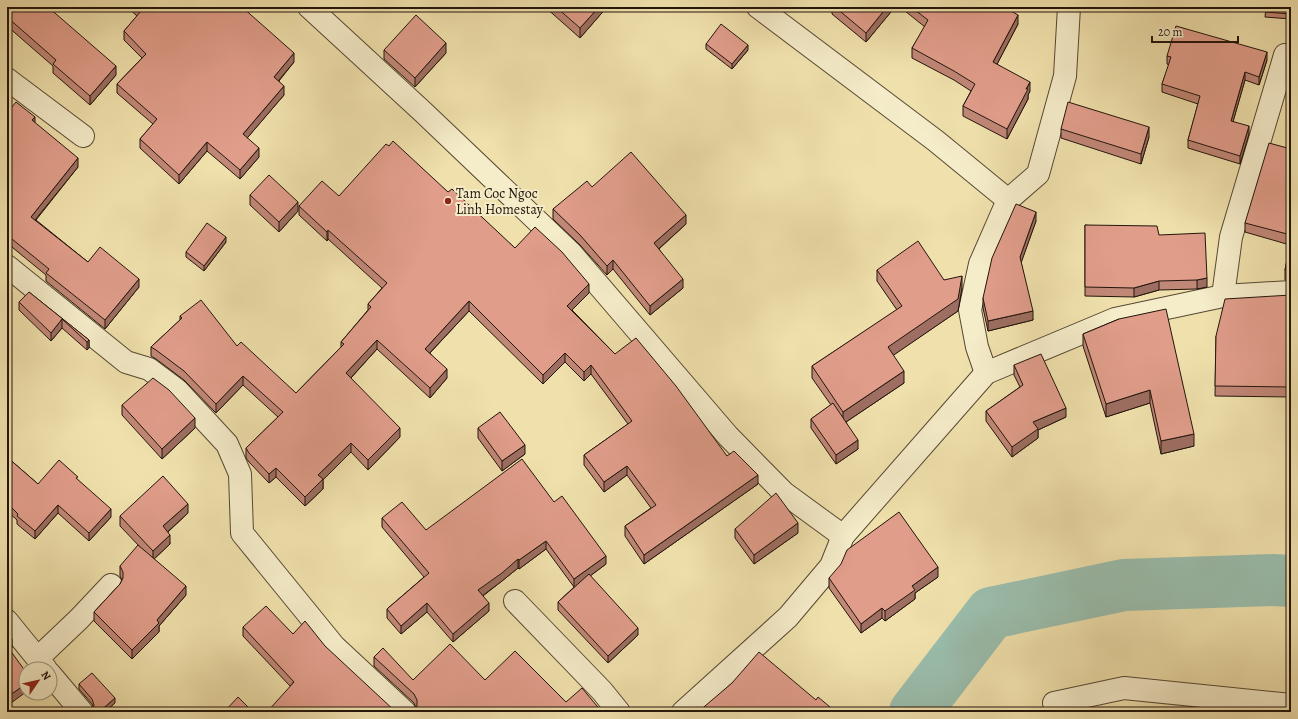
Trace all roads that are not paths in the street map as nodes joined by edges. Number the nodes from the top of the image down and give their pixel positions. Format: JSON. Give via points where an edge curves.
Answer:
{"nodes":[{"id":1,"x":309,"y":7,"type":"edge"},
{"id":2,"x":758,"y":7,"type":"edge"},
{"id":3,"x":1069,"y":7,"type":"edge"},
{"id":4,"x":1285,"y":55,"type":"dead end"},
{"id":5,"x":7,"y":79,"type":"edge"},
{"id":6,"x":83,"y":136,"type":"dead end"},
{"id":7,"x":1008,"y":200,"type":"junction"},
{"id":8,"x":7,"y":266,"type":"edge"},
{"id":9,"x":1291,"y":292,"type":"edge"},
{"id":10,"x":1223,"y":296,"type":"junction"},
{"id":11,"x":986,"y":373,"type":"junction"},
{"id":12,"x":844,"y":536,"type":"junction"},
{"id":13,"x":111,"y":586,"type":"dead end"},
{"id":14,"x":514,"y":601,"type":"dead end"},
{"id":15,"x":7,"y":621,"type":"edge"},
{"id":16,"x":40,"y":661,"type":"edge"},
{"id":17,"x":49,"y":661,"type":"edge"},
{"id":18,"x":58,"y":683,"type":"edge"},
{"id":19,"x":1054,"y":703,"type":"dead end"},
{"id":20,"x":1291,"y":706,"type":"edge"},
{"id":21,"x":82,"y":712,"type":"edge"},
{"id":22,"x":405,"y":712,"type":"edge"},
{"id":23,"x":619,"y":712,"type":"edge"},
{"id":24,"x":683,"y":712,"type":"edge"}],
"edges":[{"from":1,"to":12,"type":"street","via":[[571,253],[728,436],[784,493]]},
{"from":2,"to":7,"type":"street","via":[[936,141]]},
{"from":3,"to":7,"type":"street","via":[[1065,76],[1038,174]]},
{"from":4,"to":10,"type":"street","via":[[1231,237]]},
{"from":5,"to":6,"type":"street"},
{"from":7,"to":11,"type":"street","via":[[980,264],[970,310],[977,347]]},
{"from":8,"to":22,"type":"street","via":[[126,362],[149,370],[177,390],[227,444],[240,474],[242,533],[334,646]]},
{"from":9,"to":10,"type":"street"},
{"from":10,"to":11,"type":"street","via":[[1115,319]]},
{"from":11,"to":12,"type":"street"},
{"from":12,"to":24,"type":"street","via":[[830,566],[788,617]]},
{"from":13,"to":17,"type":"street","via":[[79,619]]},
{"from":14,"to":23,"type":"street","via":[[602,691]]},
{"from":15,"to":16,"type":"street"},
{"from":18,"to":21,"type":"street"},
{"from":19,"to":20,"type":"street","via":[[1124,688]]}]}
